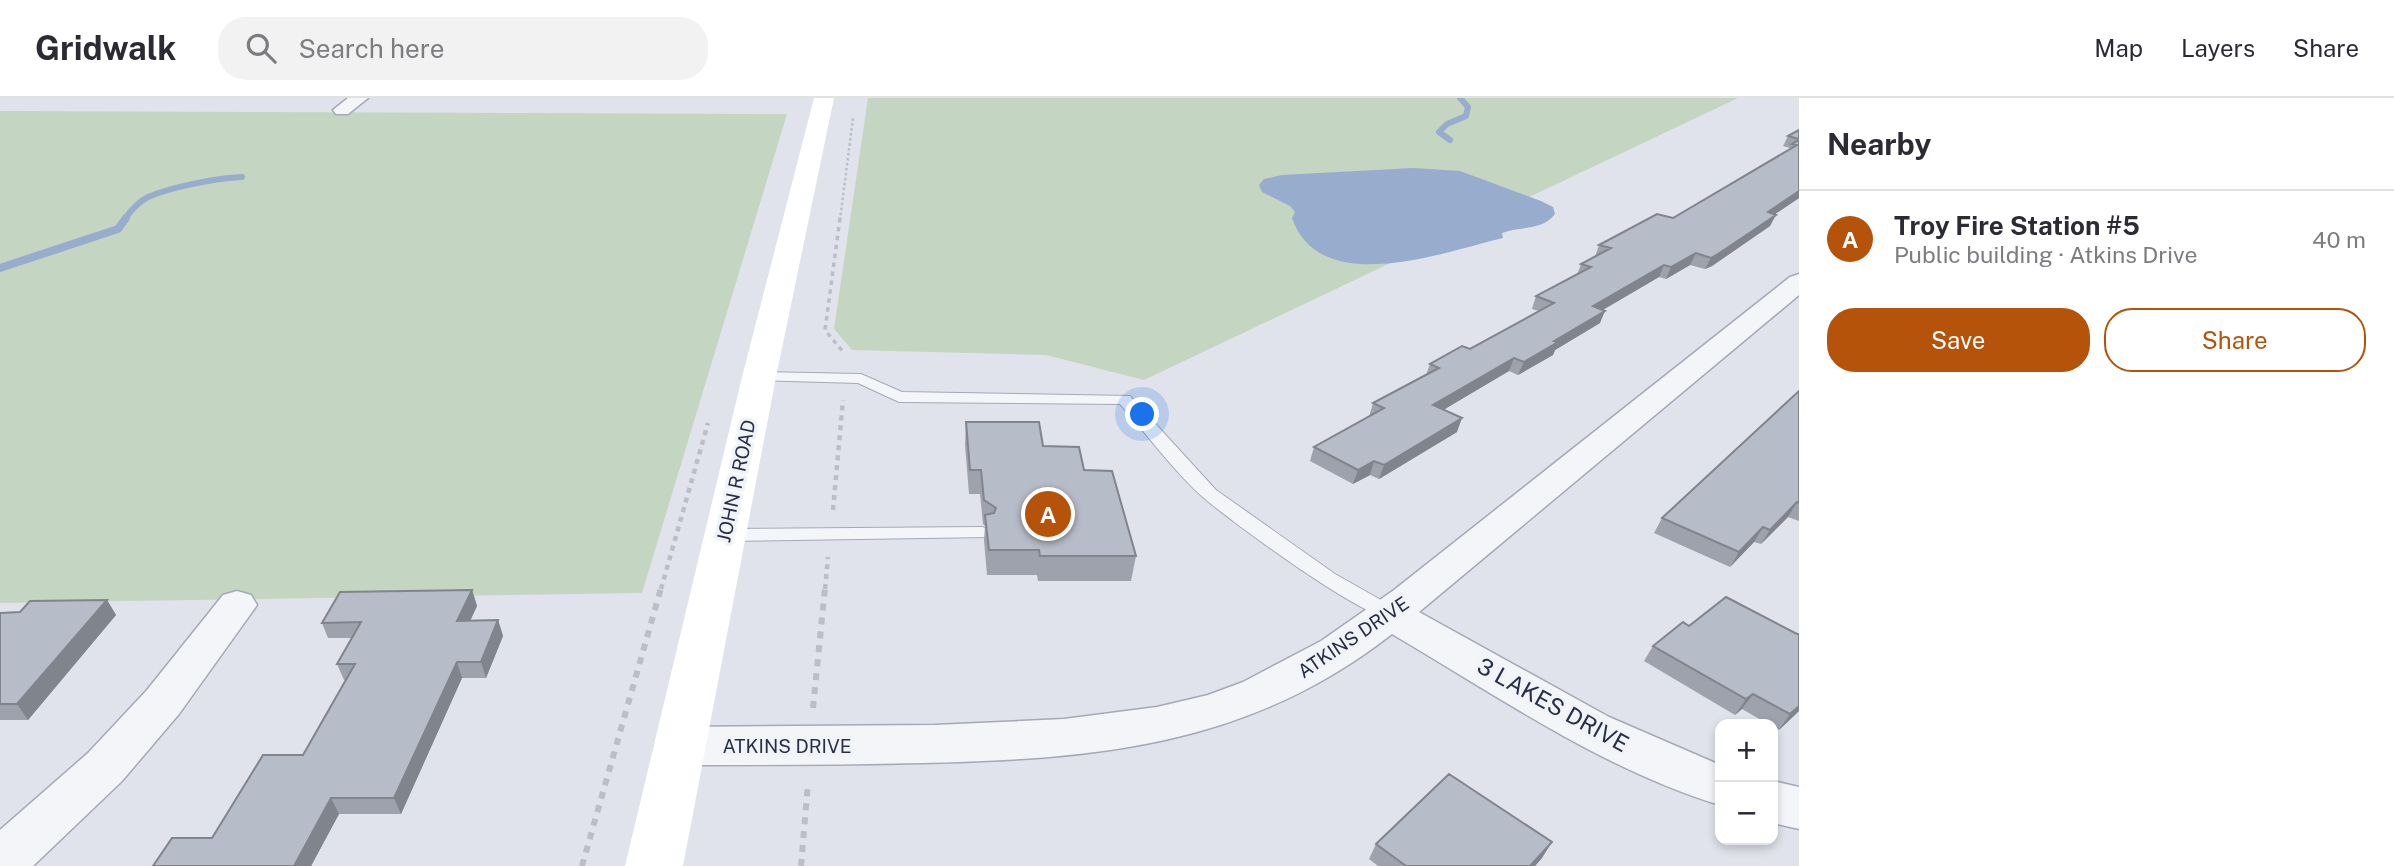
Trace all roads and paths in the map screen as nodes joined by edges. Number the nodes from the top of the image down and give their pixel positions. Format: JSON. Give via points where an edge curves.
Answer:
{"nodes":[{"id":1,"x":359,"y":98,"type":"edge"},
{"id":2,"x":824,"y":98,"type":"edge"},
{"id":3,"x":342,"y":110,"type":"dead end"},
{"id":4,"x":853,"y":112,"type":"dead end"},
{"id":5,"x":1799,"y":282,"type":"edge"},
{"id":6,"x":845,"y":354,"type":"dead end"},
{"id":7,"x":759,"y":377,"type":"junction"},
{"id":8,"x":710,"y":414,"type":"dead end"},
{"id":9,"x":983,"y":533,"type":"edge"},
{"id":10,"x":725,"y":535,"type":"junction"},
{"id":11,"x":237,"y":605,"type":"dead end"},
{"id":12,"x":1390,"y":614,"type":"junction"},
{"id":13,"x":817,"y":677,"type":"dead end"},
{"id":14,"x":813,"y":709,"type":"dead end"},
{"id":15,"x":679,"y":746,"type":"junction"},
{"id":16,"x":808,"y":782,"type":"dead end"},
{"id":17,"x":1715,"y":783,"type":"edge"},
{"id":18,"x":1778,"y":803,"type":"edge"},
{"id":19,"x":1799,"y":808,"type":"edge"},
{"id":20,"x":0,"y":863,"type":"edge"},
{"id":21,"x":582,"y":866,"type":"edge"},
{"id":22,"x":654,"y":866,"type":"edge"},
{"id":23,"x":800,"y":866,"type":"edge"}],
"edges":[{"from":1,"to":3,"type":"street"},
{"from":2,"to":7,"type":"main road","name":"JOHN R ROAD"},
{"from":4,"to":6,"type":"path","via":[[825,330]]},
{"from":5,"to":12,"type":"street","name":"ATKINS DRIVE"},
{"from":7,"to":10,"type":"main road","name":"JOHN R ROAD"},
{"from":7,"to":12,"type":"lane","via":[[853,378],[899,397],[1124,399],[1210,494],[1328,579]]},
{"from":8,"to":21,"type":"path"},
{"from":9,"to":10,"type":"lane"},
{"from":10,"to":15,"type":"main road","name":"JOHN R ROAD"},
{"from":11,"to":20,"type":"street","via":[[163,702],[105,767]]},
{"from":12,"to":15,"type":"street","name":"ATKINS DRIVE","via":[[1307,671],[1266,691],[1216,710],[1120,730],[923,745]]},
{"from":12,"to":17,"type":"street","name":"3 LAKES DRIVE","via":[[1594,730]]},
{"from":13,"to":14,"type":"path"},
{"from":15,"to":22,"type":"main road","name":"JOHN R ROAD"},
{"from":16,"to":23,"type":"path"},
{"from":18,"to":19,"type":"street"}]}
